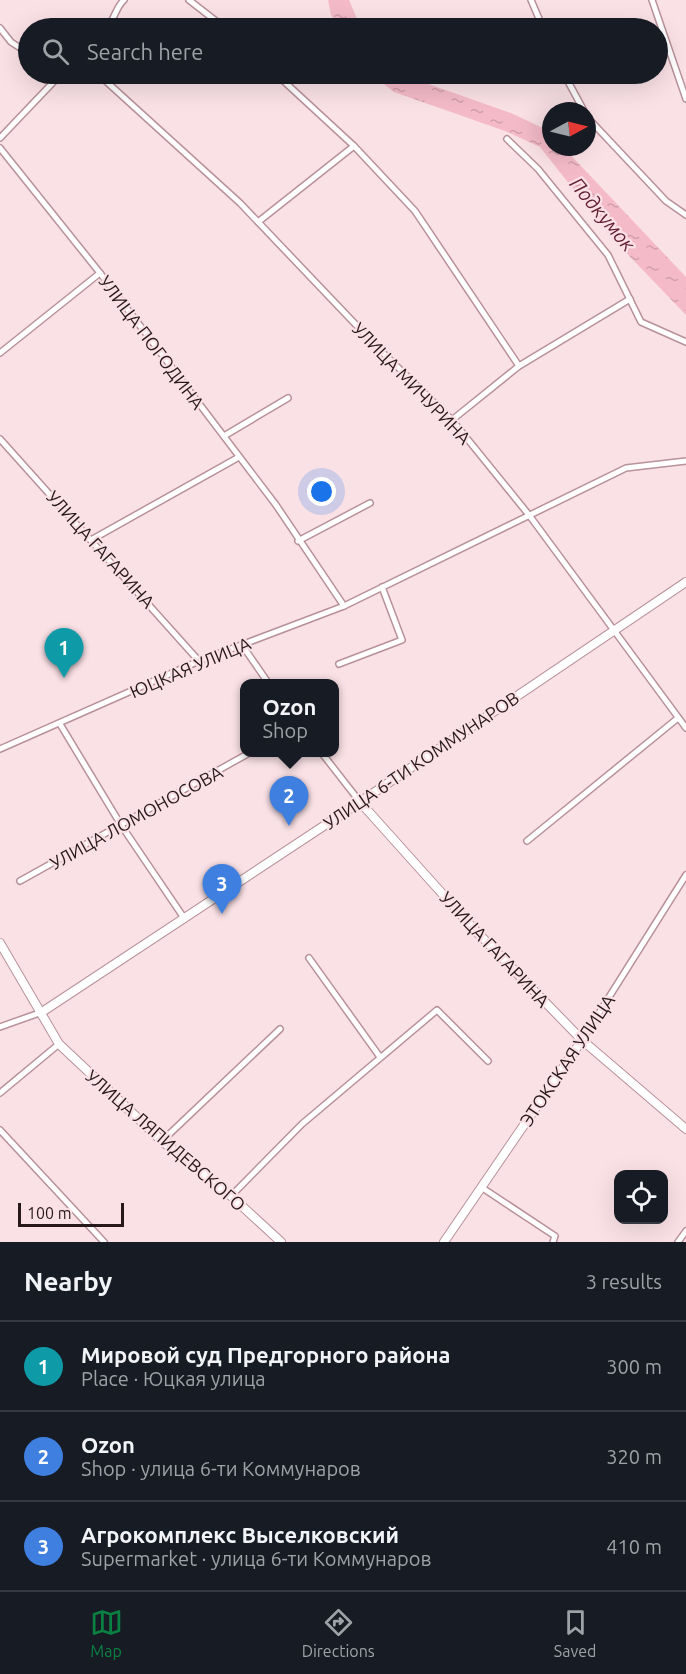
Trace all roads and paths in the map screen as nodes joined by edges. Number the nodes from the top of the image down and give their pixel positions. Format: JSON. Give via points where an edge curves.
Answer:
{"nodes":[{"id":1,"x":124,"y":0,"type":"edge"},
{"id":2,"x":189,"y":0,"type":"edge"},
{"id":3,"x":531,"y":0,"type":"edge"},
{"id":4,"x":662,"y":0,"type":"edge"},
{"id":5,"x":653,"y":2,"type":"edge"},
{"id":6,"x":114,"y":18,"type":"edge"},
{"id":7,"x":212,"y":18,"type":"edge"},
{"id":8,"x":539,"y":18,"type":"edge"},
{"id":9,"x":658,"y":18,"type":"edge"},
{"id":10,"x":0,"y":28,"type":"edge"},
{"id":11,"x":668,"y":46,"type":"edge"},
{"id":12,"x":18,"y":47,"type":"edge"},
{"id":13,"x":51,"y":84,"type":"edge"},
{"id":14,"x":109,"y":84,"type":"edge"},
{"id":15,"x":287,"y":84,"type":"edge"},
{"id":16,"x":569,"y":84,"type":"edge"},
{"id":17,"x":686,"y":99,"type":"edge"},
{"id":18,"x":579,"y":102,"type":"edge"},
{"id":19,"x":596,"y":127,"type":"edge"},
{"id":20,"x":0,"y":138,"type":"edge"},
{"id":21,"x":507,"y":139,"type":"dead end"},
{"id":22,"x":354,"y":146,"type":"junction"},
{"id":23,"x":0,"y":148,"type":"edge"},
{"id":24,"x":686,"y":215,"type":"edge"},
{"id":25,"x":258,"y":222,"type":"junction"},
{"id":26,"x":100,"y":273,"type":"junction"},
{"id":27,"x":630,"y":298,"type":"junction"},
{"id":28,"x":686,"y":342,"type":"edge"},
{"id":29,"x":0,"y":353,"type":"edge"},
{"id":30,"x":519,"y":366,"type":"junction"},
{"id":31,"x":288,"y":398,"type":"dead end"},
{"id":32,"x":452,"y":420,"type":"junction"},
{"id":33,"x":224,"y":436,"type":"junction"},
{"id":34,"x":0,"y":440,"type":"edge"},
{"id":35,"x":239,"y":457,"type":"junction"},
{"id":36,"x":686,"y":461,"type":"edge"},
{"id":37,"x":370,"y":503,"type":"dead end"},
{"id":38,"x":530,"y":515,"type":"junction"},
{"id":39,"x":91,"y":540,"type":"junction"},
{"id":40,"x":298,"y":541,"type":"junction"},
{"id":41,"x":686,"y":582,"type":"edge"},
{"id":42,"x":382,"y":587,"type":"junction"},
{"id":43,"x":344,"y":606,"type":"junction"},
{"id":44,"x":614,"y":630,"type":"junction"},
{"id":45,"x":242,"y":645,"type":"junction"},
{"id":46,"x":199,"y":661,"type":"junction"},
{"id":47,"x":339,"y":664,"type":"dead end"},
{"id":48,"x":266,"y":679,"type":"edge"},
{"id":49,"x":678,"y":718,"type":"junction"},
{"id":50,"x":60,"y":724,"type":"junction"},
{"id":51,"x":686,"y":728,"type":"edge"},
{"id":52,"x":0,"y":749,"type":"edge"},
{"id":53,"x":244,"y":757,"type":"edge"},
{"id":54,"x":324,"y":757,"type":"edge"},
{"id":55,"x":360,"y":802,"type":"junction"},
{"id":56,"x":122,"y":825,"type":"junction"},
{"id":57,"x":527,"y":841,"type":"dead end"},
{"id":58,"x":686,"y":875,"type":"edge"},
{"id":59,"x":20,"y":881,"type":"dead end"},
{"id":60,"x":184,"y":918,"type":"junction"},
{"id":61,"x":0,"y":943,"type":"edge"},
{"id":62,"x":309,"y":958,"type":"dead end"},
{"id":63,"x":42,"y":1012,"type":"junction"},
{"id":64,"x":0,"y":1027,"type":"edge"},
{"id":65,"x":280,"y":1029,"type":"dead end"},
{"id":66,"x":582,"y":1040,"type":"junction"},
{"id":67,"x":59,"y":1044,"type":"junction"},
{"id":68,"x":380,"y":1057,"type":"junction"},
{"id":69,"x":488,"y":1061,"type":"dead end"},
{"id":70,"x":0,"y":1093,"type":"edge"},
{"id":71,"x":686,"y":1129,"type":"edge"},
{"id":72,"x":0,"y":1130,"type":"edge"},
{"id":73,"x":162,"y":1141,"type":"junction"},
{"id":74,"x":481,"y":1187,"type":"junction"},
{"id":75,"x":231,"y":1196,"type":"junction"},
{"id":76,"x":686,"y":1231,"type":"edge"},
{"id":77,"x":104,"y":1242,"type":"edge"},
{"id":78,"x":281,"y":1242,"type":"edge"},
{"id":79,"x":444,"y":1242,"type":"edge"},
{"id":80,"x":553,"y":1242,"type":"edge"},
{"id":81,"x":678,"y":1242,"type":"edge"}],
"edges":[{"from":1,"to":6,"type":"street"},
{"from":2,"to":7,"type":"street"},
{"from":3,"to":8,"type":"street"},
{"from":4,"to":5,"type":"street"},
{"from":5,"to":9,"type":"street"},
{"from":10,"to":12,"type":"street"},
{"from":11,"to":17,"type":"street"},
{"from":13,"to":20,"type":"street"},
{"from":14,"to":25,"type":"street","name":"УЛИЦА МИЧУРИНА"},
{"from":15,"to":22,"type":"street"},
{"from":16,"to":18,"type":"street"},
{"from":19,"to":24,"type":"street","via":[[666,201]]},
{"from":21,"to":27,"type":"street","via":[[538,169],[608,255]]},
{"from":22,"to":25,"type":"street"},
{"from":22,"to":30,"type":"street","via":[[415,211]]},
{"from":23,"to":26,"type":"street","name":"УЛИЦА ПОГОДИНА"},
{"from":25,"to":32,"type":"street","name":"УЛИЦА МИЧУРИНА"},
{"from":26,"to":29,"type":"street"},
{"from":26,"to":33,"type":"street","name":"УЛИЦА ПОГОДИНА"},
{"from":27,"to":28,"type":"street","via":[[641,322]]},
{"from":27,"to":30,"type":"street"},
{"from":30,"to":32,"type":"street"},
{"from":31,"to":33,"type":"street"},
{"from":32,"to":38,"type":"street","name":"УЛИЦА МИЧУРИНА"},
{"from":33,"to":35,"type":"street","name":"УЛИЦА ПОГОДИНА"},
{"from":34,"to":39,"type":"street","name":"УЛИЦА ГАГАРИНА"},
{"from":35,"to":39,"type":"street"},
{"from":35,"to":40,"type":"street","name":"УЛИЦА ПОГОДИНА"},
{"from":36,"to":38,"type":"street","name":"ЮЦКАЯ УЛИЦА","via":[[626,468]]},
{"from":37,"to":40,"type":"street"},
{"from":38,"to":42,"type":"street","name":"ЮЦКАЯ УЛИЦА"},
{"from":38,"to":44,"type":"street","name":"УЛИЦА МИЧУРИНА"},
{"from":39,"to":46,"type":"street","name":"УЛИЦА ГАГАРИНА"},
{"from":40,"to":43,"type":"street","name":"УЛИЦА ПОГОДИНА"},
{"from":41,"to":44,"type":"main road","name":"УЛИЦА 6-ТИ КОММУНАРОВ"},
{"from":42,"to":43,"type":"street","name":"ЮЦКАЯ УЛИЦА"},
{"from":42,"to":47,"type":"street","via":[[402,640]]},
{"from":43,"to":45,"type":"street","name":"ЮЦКАЯ УЛИЦА"},
{"from":44,"to":49,"type":"street","name":"УЛИЦА МИЧУРИНА"},
{"from":44,"to":55,"type":"main road","name":"УЛИЦА 6-ТИ КОММУНАРОВ"},
{"from":45,"to":46,"type":"street","name":"ЮЦКАЯ УЛИЦА"},
{"from":45,"to":48,"type":"street"},
{"from":46,"to":50,"type":"street","name":"ЮЦКАЯ УЛИЦА"},
{"from":49,"to":51,"type":"street","name":"УЛИЦА МИЧУРИНА"},
{"from":49,"to":57,"type":"street"},
{"from":50,"to":52,"type":"street","name":"ЮЦКАЯ УЛИЦА"},
{"from":50,"to":56,"type":"street"},
{"from":53,"to":56,"type":"street","name":"УЛИЦА ЛОМОНОСОВА"},
{"from":54,"to":55,"type":"street","name":"УЛИЦА ГАГАРИНА"},
{"from":55,"to":60,"type":"main road","name":"УЛИЦА 6-ТИ КОММУНАРОВ"},
{"from":55,"to":66,"type":"main road","name":"УЛИЦА ГАГАРИНА","via":[[473,928]]},
{"from":56,"to":59,"type":"street","name":"УЛИЦА ЛОМОНОСОВА"},
{"from":56,"to":60,"type":"street"},
{"from":58,"to":66,"type":"street","name":"ЭТОКСКАЯ УЛИЦА"},
{"from":60,"to":63,"type":"main road","name":"УЛИЦА 6-ТИ КОММУНАРОВ"},
{"from":61,"to":63,"type":"main road","name":"УЛИЦА ЛЯПИДЕВСКОГО"},
{"from":62,"to":68,"type":"street"},
{"from":63,"to":64,"type":"street","name":"УЛИЦА 6-ТИ КОММУНАРОВ"},
{"from":63,"to":67,"type":"main road","name":"УЛИЦА ЛЯПИДЕВСКОГО"},
{"from":65,"to":73,"type":"street"},
{"from":66,"to":71,"type":"main road","name":"УЛИЦА ГАГАРИНА"},
{"from":66,"to":74,"type":"main road","name":"ЭТОКСКАЯ УЛИЦА"},
{"from":67,"to":70,"type":"street"},
{"from":67,"to":73,"type":"main road","name":"УЛИЦА ЛЯПИДЕВСКОГО"},
{"from":68,"to":69,"type":"street","via":[[436,1010]]},
{"from":68,"to":75,"type":"street","via":[[302,1124]]},
{"from":72,"to":77,"type":"street"},
{"from":73,"to":75,"type":"main road","name":"УЛИЦА ЛЯПИДЕВСКОГО"},
{"from":74,"to":79,"type":"main road","name":"ЭТОКСКАЯ УЛИЦА"},
{"from":74,"to":80,"type":"street","via":[[555,1236]]},
{"from":75,"to":78,"type":"main road","name":"УЛИЦА ЛЯПИДЕВСКОГО"},
{"from":76,"to":81,"type":"street"}]}
